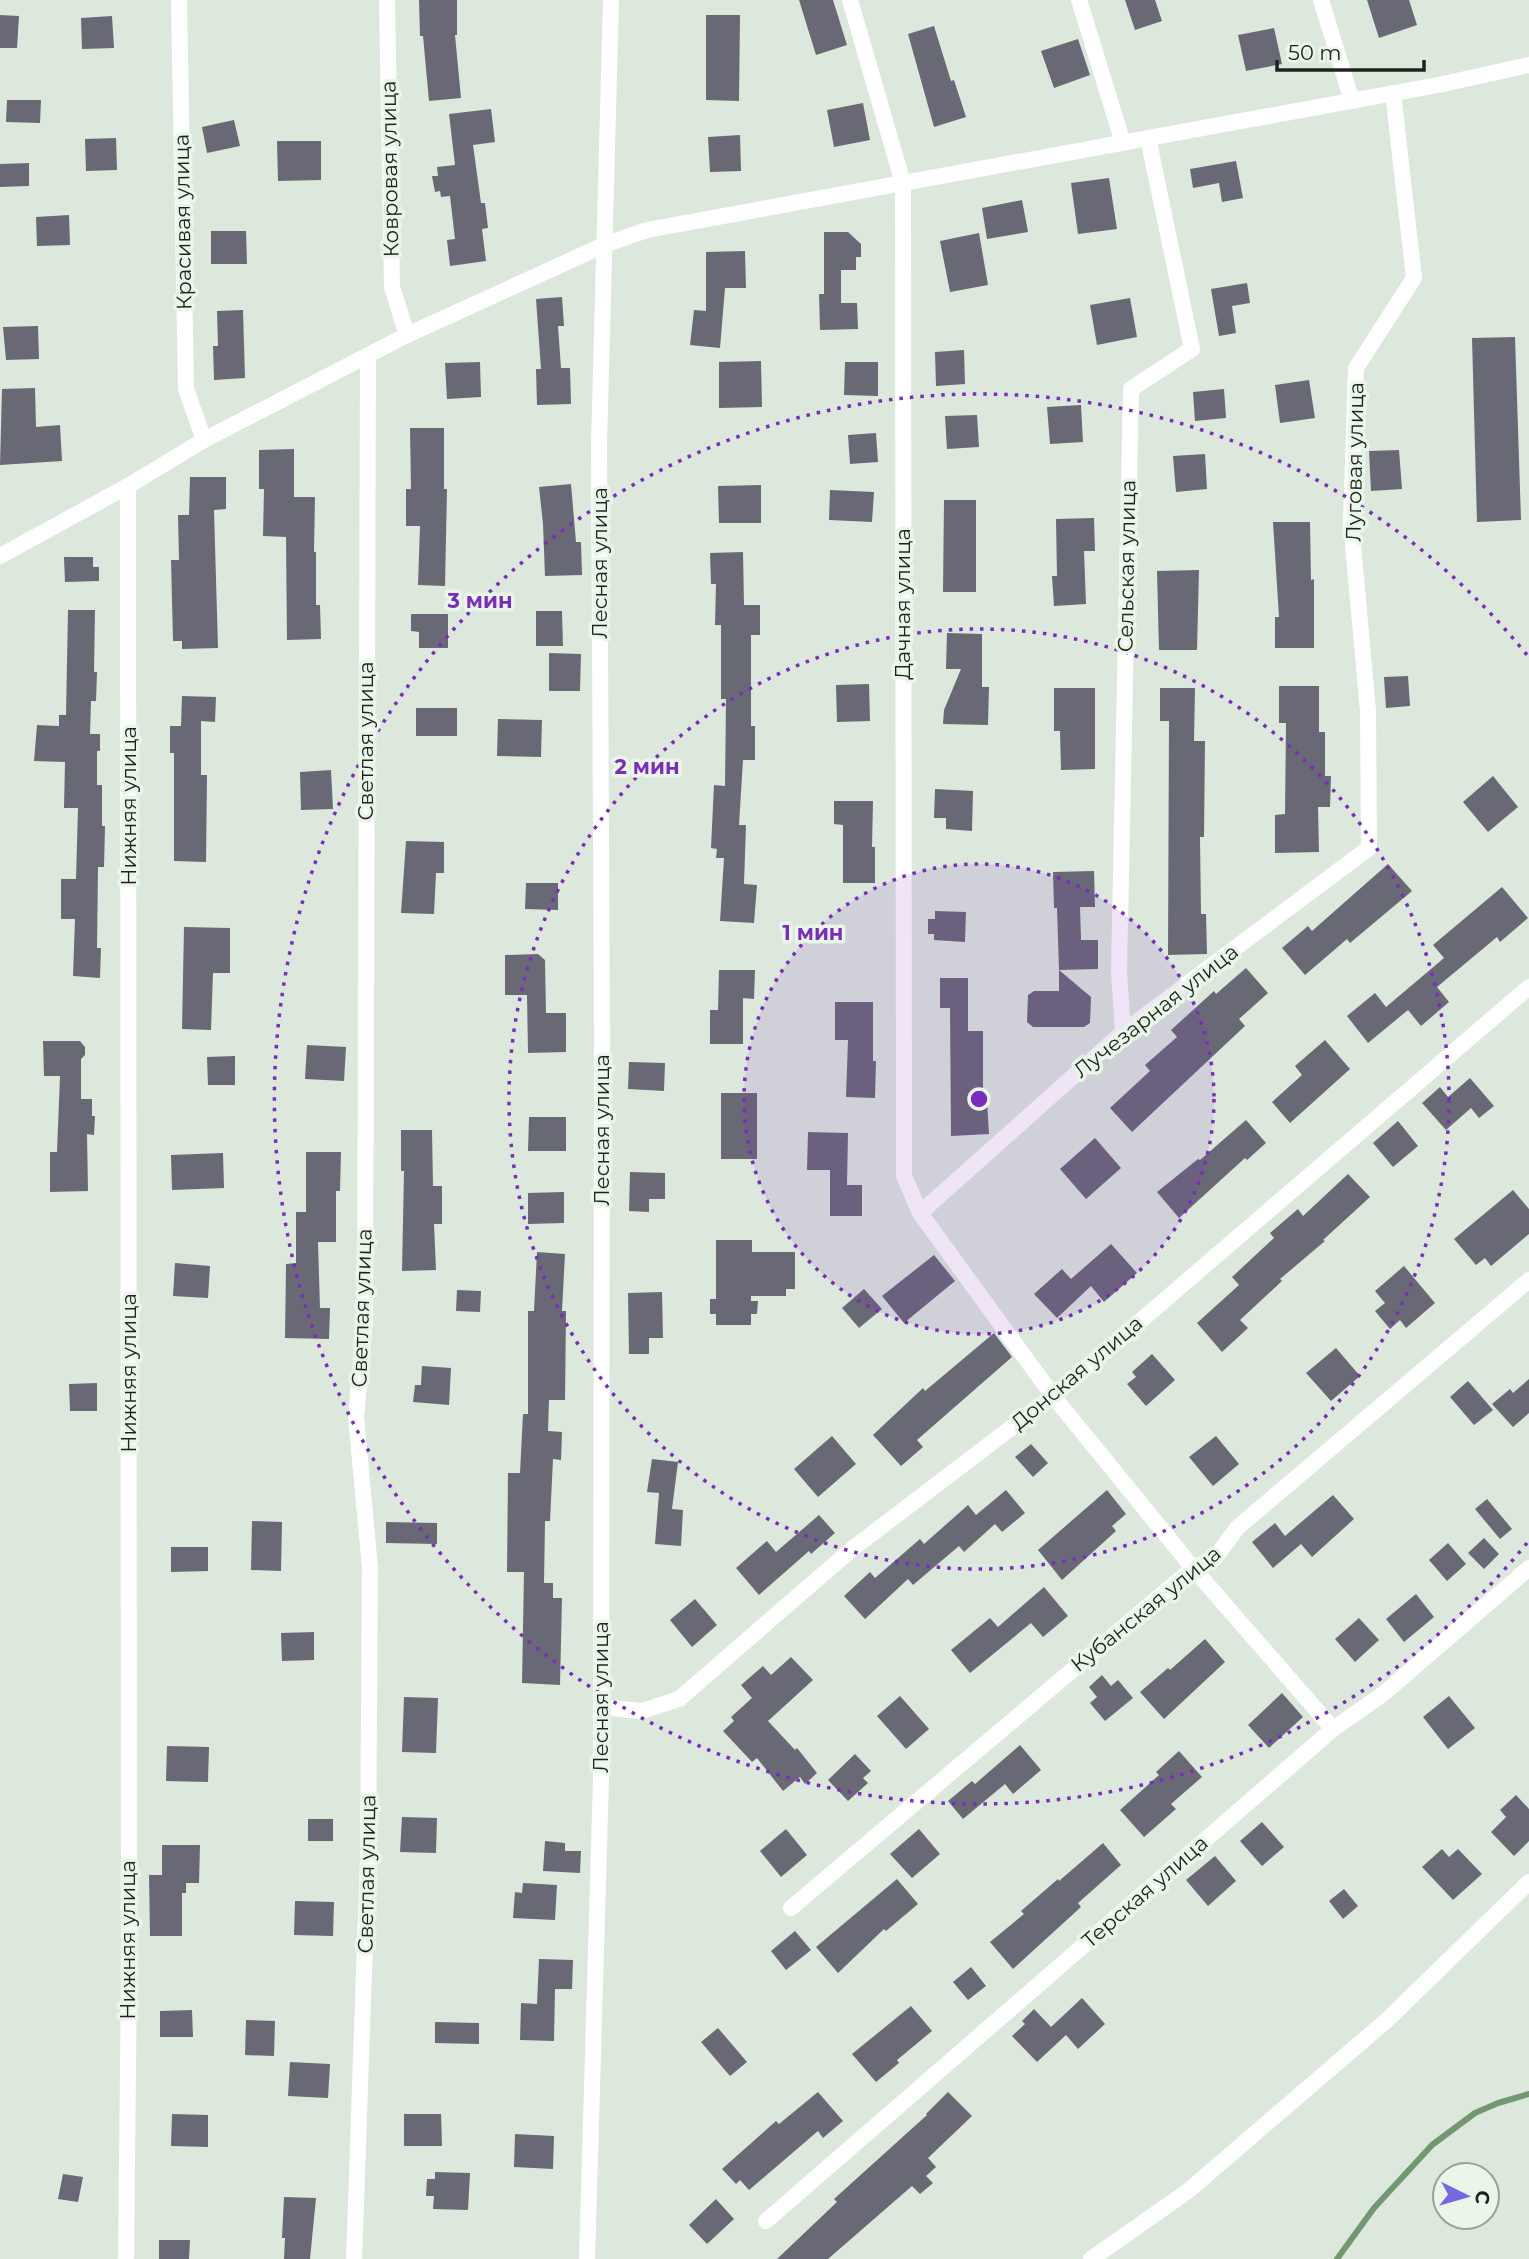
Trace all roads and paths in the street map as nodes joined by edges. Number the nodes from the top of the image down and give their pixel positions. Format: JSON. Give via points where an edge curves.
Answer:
{"nodes":[{"id":1,"x":179,"y":0,"type":"edge"},
{"id":2,"x":387,"y":0,"type":"edge"},
{"id":3,"x":611,"y":0,"type":"edge"},
{"id":4,"x":850,"y":0,"type":"edge"},
{"id":5,"x":1079,"y":0,"type":"edge"},
{"id":6,"x":1321,"y":0,"type":"edge"},
{"id":7,"x":1529,"y":65,"type":"edge"},
{"id":8,"x":1393,"y":93,"type":"junction"},
{"id":9,"x":1352,"y":101,"type":"junction"},
{"id":10,"x":1148,"y":138,"type":"junction"},
{"id":11,"x":1123,"y":143,"type":"junction"},
{"id":12,"x":903,"y":183,"type":"junction"},
{"id":13,"x":604,"y":245,"type":"junction"},
{"id":14,"x":407,"y":335,"type":"junction"},
{"id":15,"x":368,"y":357,"type":"junction"},
{"id":16,"x":204,"y":440,"type":"junction"},
{"id":17,"x":128,"y":486,"type":"junction"},
{"id":18,"x":0,"y":556,"type":"edge"},
{"id":19,"x":1370,"y":848,"type":"joint"},
{"id":20,"x":1529,"y":987,"type":"edge"},
{"id":21,"x":1123,"y":1032,"type":"junction"},
{"id":22,"x":920,"y":1213,"type":"junction"},
{"id":23,"x":1529,"y":1280,"type":"edge"},
{"id":24,"x":1053,"y":1396,"type":"junction"},
{"id":25,"x":1193,"y":1568,"type":"junction"},
{"id":26,"x":1529,"y":1568,"type":"edge"},
{"id":27,"x":601,"y":1707,"type":"junction"},
{"id":28,"x":1333,"y":1729,"type":"junction"},
{"id":29,"x":1529,"y":1882,"type":"edge"},
{"id":30,"x":791,"y":1908,"type":"dead end"},
{"id":31,"x":766,"y":2221,"type":"dead end"},
{"id":32,"x":126,"y":2259,"type":"edge"},
{"id":33,"x":354,"y":2259,"type":"edge"},
{"id":34,"x":587,"y":2259,"type":"edge"},
{"id":35,"x":1091,"y":2259,"type":"edge"}],
"edges":[{"from":1,"to":16,"type":"street","name":"Красивая улица","via":[[186,389]]},
{"from":2,"to":14,"type":"street","name":"Ковровая улица","via":[[392,288]]},
{"from":3,"to":13,"type":"street","name":"Лесная улица"},
{"from":4,"to":12,"type":"street","name":"Дачная улица"},
{"from":5,"to":11,"type":"street"},
{"from":6,"to":9,"type":"street"},
{"from":7,"to":8,"type":"street"},
{"from":8,"to":9,"type":"street"},
{"from":8,"to":19,"type":"street","name":"Луговая улица","via":[[1415,278],[1356,368],[1351,523],[1368,711]]},
{"from":9,"to":10,"type":"street"},
{"from":10,"to":11,"type":"street"},
{"from":10,"to":21,"type":"street","name":"Сельская улица","via":[[1192,349],[1131,389],[1119,972]]},
{"from":11,"to":12,"type":"street"},
{"from":12,"to":13,"type":"street","via":[[647,229]]},
{"from":12,"to":22,"type":"street","name":"Дачная улица","via":[[904,1176]]},
{"from":13,"to":14,"type":"street"},
{"from":13,"to":27,"type":"street","name":"Лесная улица","via":[[599,444]]},
{"from":14,"to":15,"type":"street"},
{"from":15,"to":16,"type":"street"},
{"from":15,"to":33,"type":"street","name":"Светлая улица","via":[[365,1319],[356,1417],[370,1568],[368,1858]]},
{"from":16,"to":17,"type":"street"},
{"from":17,"to":18,"type":"street"},
{"from":17,"to":32,"type":"street","name":"Нижняя улица"},
{"from":19,"to":21,"type":"street","name":"Лучезарная улица"},
{"from":20,"to":24,"type":"street","name":"Донская улица"},
{"from":21,"to":22,"type":"street","name":"Лучезарная улица"},
{"from":22,"to":24,"type":"street","name":"Дачная улица"},
{"from":23,"to":25,"type":"street","name":"Кубанская улица","via":[[1237,1528],[1215,1558]]},
{"from":24,"to":25,"type":"street","name":"Дачная улица"},
{"from":24,"to":27,"type":"street","name":"Донская улица","via":[[852,1549],[679,1699],[642,1711]]},
{"from":25,"to":28,"type":"street","name":"Дачная улица"},
{"from":25,"to":30,"type":"street","name":"Кубанская улица"},
{"from":26,"to":28,"type":"street","name":"Терская улица","via":[[1383,1694]]},
{"from":27,"to":34,"type":"street","name":"Лесная улица"},
{"from":28,"to":31,"type":"street","name":"Терская улица"},
{"from":29,"to":35,"type":"street","via":[[1356,2047],[1188,2191]]}]}
